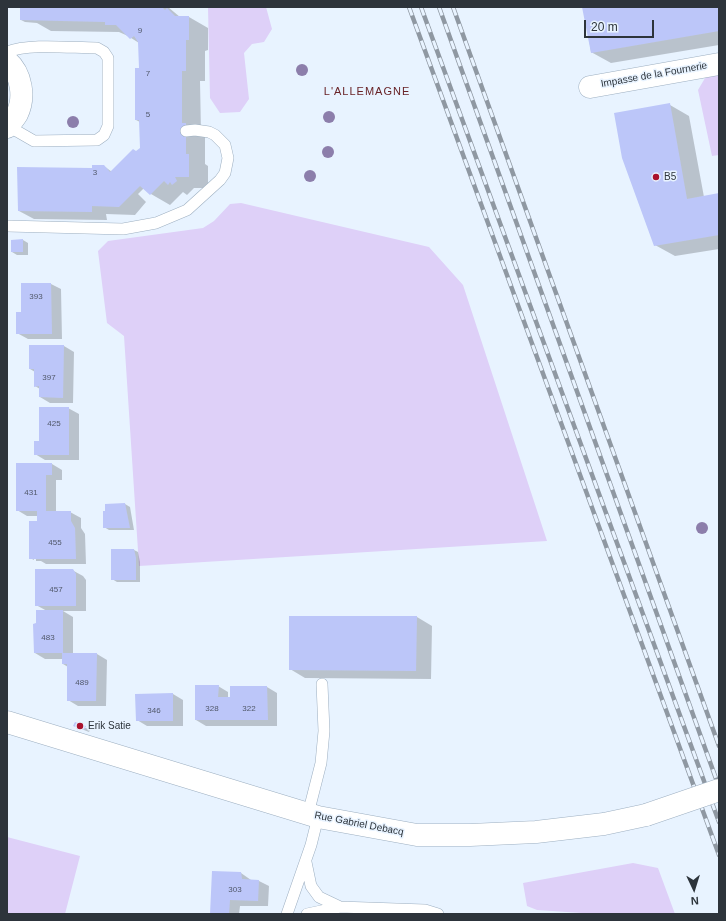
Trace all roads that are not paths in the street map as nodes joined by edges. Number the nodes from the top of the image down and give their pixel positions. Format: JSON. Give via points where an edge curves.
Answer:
{"nodes":[{"id":1,"x":7,"y":52,"type":"edge"},
{"id":2,"x":7,"y":62,"type":"edge"},
{"id":3,"x":719,"y":64,"type":"edge"},
{"id":4,"x":590,"y":87,"type":"dead end"},
{"id":5,"x":7,"y":127,"type":"edge"},
{"id":6,"x":186,"y":131,"type":"dead end"},
{"id":7,"x":7,"y":226,"type":"edge"},
{"id":8,"x":322,"y":684,"type":"dead end"},
{"id":9,"x":7,"y":722,"type":"edge"},
{"id":10,"x":719,"y":790,"type":"edge"},
{"id":11,"x":314,"y":815,"type":"junction"},
{"id":12,"x":306,"y":861,"type":"junction"},
{"id":13,"x":340,"y":906,"type":"junction"},
{"id":14,"x":287,"y":914,"type":"edge"},
{"id":15,"x":307,"y":914,"type":"edge"},
{"id":16,"x":438,"y":914,"type":"edge"}],
"edges":[{"from":1,"to":5,"type":"lane","via":[[16,48],[35,47],[97,48],[108,58],[108,126],[104,135],[97,140],[34,141]]},
{"from":2,"to":5,"type":"street","via":[[17,75],[21,88],[21,102]]},
{"from":3,"to":4,"type":"street","name":"Impasse de la Fournerie"},
{"from":6,"to":7,"type":"lane","via":[[195,130],[215,135],[224,145],[228,158],[225,173],[220,180],[187,210],[156,223],[123,229]]},
{"from":8,"to":11,"type":"lane","via":[[324,731]]},
{"from":9,"to":11,"type":"street","name":"Rue Gabriel Debacq"},
{"from":10,"to":11,"type":"street","name":"Rue Gabriel Debacq","bridge":true,"via":[[646,815],[604,824],[536,832],[417,835]]},
{"from":11,"to":12,"type":"lane"},
{"from":12,"to":13,"type":"lane","via":[[311,886],[319,897]]},
{"from":12,"to":14,"type":"lane"},
{"from":13,"to":15,"type":"lane"},
{"from":13,"to":16,"type":"lane","via":[[426,910]]}]}
